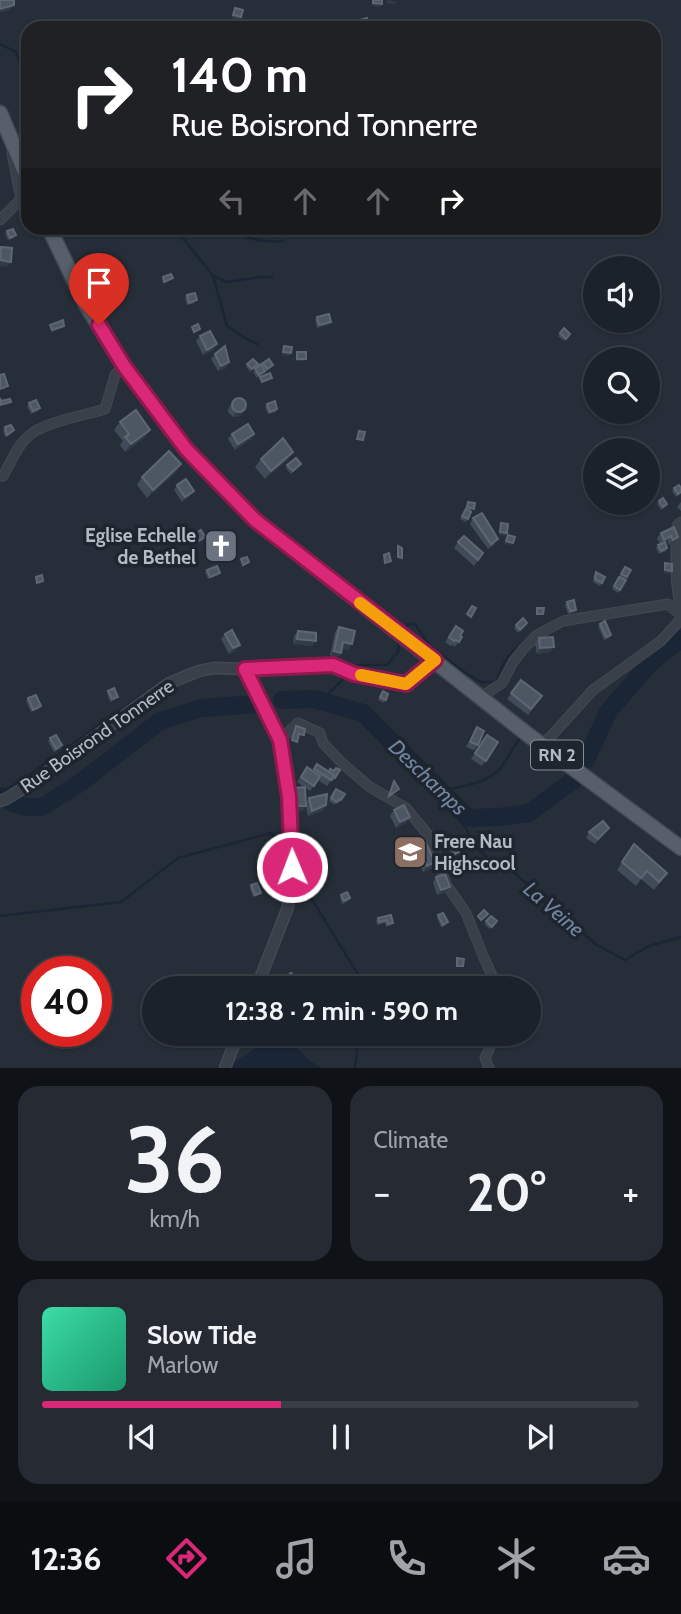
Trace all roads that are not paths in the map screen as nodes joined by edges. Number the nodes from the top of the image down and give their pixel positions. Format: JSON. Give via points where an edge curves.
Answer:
{"nodes":[{"id":1,"x":0,"y":113,"type":"edge"},
{"id":2,"x":7,"y":132,"type":"junction"},
{"id":3,"x":21,"y":163,"type":"edge"},
{"id":4,"x":0,"y":220,"type":"edge"},
{"id":5,"x":52,"y":235,"type":"edge"},
{"id":6,"x":124,"y":366,"type":"junction"},
{"id":7,"x":0,"y":476,"type":"edge"},
{"id":8,"x":681,"y":522,"type":"edge"},
{"id":9,"x":681,"y":609,"type":"edge"},
{"id":10,"x":681,"y":617,"type":"edge"},
{"id":11,"x":435,"y":660,"type":"junction"},
{"id":12,"x":245,"y":669,"type":"junction"},
{"id":13,"x":481,"y":697,"type":"junction"},
{"id":14,"x":280,"y":740,"type":"junction"},
{"id":15,"x":543,"y":745,"type":"junction"},
{"id":16,"x":0,"y":801,"type":"edge"},
{"id":17,"x":681,"y":848,"type":"edge"},
{"id":18,"x":261,"y":976,"type":"edge"},
{"id":19,"x":492,"y":976,"type":"edge"},
{"id":20,"x":233,"y":1046,"type":"edge"},
{"id":21,"x":490,"y":1046,"type":"edge"},
{"id":22,"x":225,"y":1068,"type":"edge"},
{"id":23,"x":489,"y":1068,"type":"edge"}],
"edges":[{"from":1,"to":2,"type":"main road"},
{"from":2,"to":3,"type":"main road"},
{"from":2,"to":4,"type":"street","via":[[21,199]]},
{"from":5,"to":6,"type":"main road","number":"RN 2","via":[[86,305]]},
{"from":6,"to":7,"type":"street","via":[[115,375],[105,410],[42,427],[29,435]]},
{"from":6,"to":11,"type":"main road","number":"RN 2","via":[[186,449],[255,520]]},
{"from":8,"to":9,"type":"street","via":[[676,561]]},
{"from":10,"to":13,"type":"street","via":[[668,604],[563,621],[537,635],[502,683]]},
{"from":10,"to":15,"type":"street","via":[[661,641],[593,690]]},
{"from":11,"to":12,"type":"street","name":"Rue Boisrond Tonnerre","via":[[406,684],[333,665]]},
{"from":11,"to":13,"type":"main road","number":"RN 2"},
{"from":12,"to":14,"type":"street"},
{"from":12,"to":16,"type":"street","name":"Rue Boisrond Tonnerre","via":[[214,668],[169,683]]},
{"from":13,"to":15,"type":"main road","number":"RN 2"},
{"from":14,"to":18,"type":"street","via":[[292,860],[288,907]]},
{"from":14,"to":19,"type":"street","via":[[298,723],[320,733],[323,743],[370,788],[406,808],[429,836],[446,884],[466,912]]},
{"from":15,"to":17,"type":"main road","number":"RN 2"},
{"from":20,"to":22,"type":"street"},
{"from":21,"to":23,"type":"street","via":[[485,1058]]}]}
